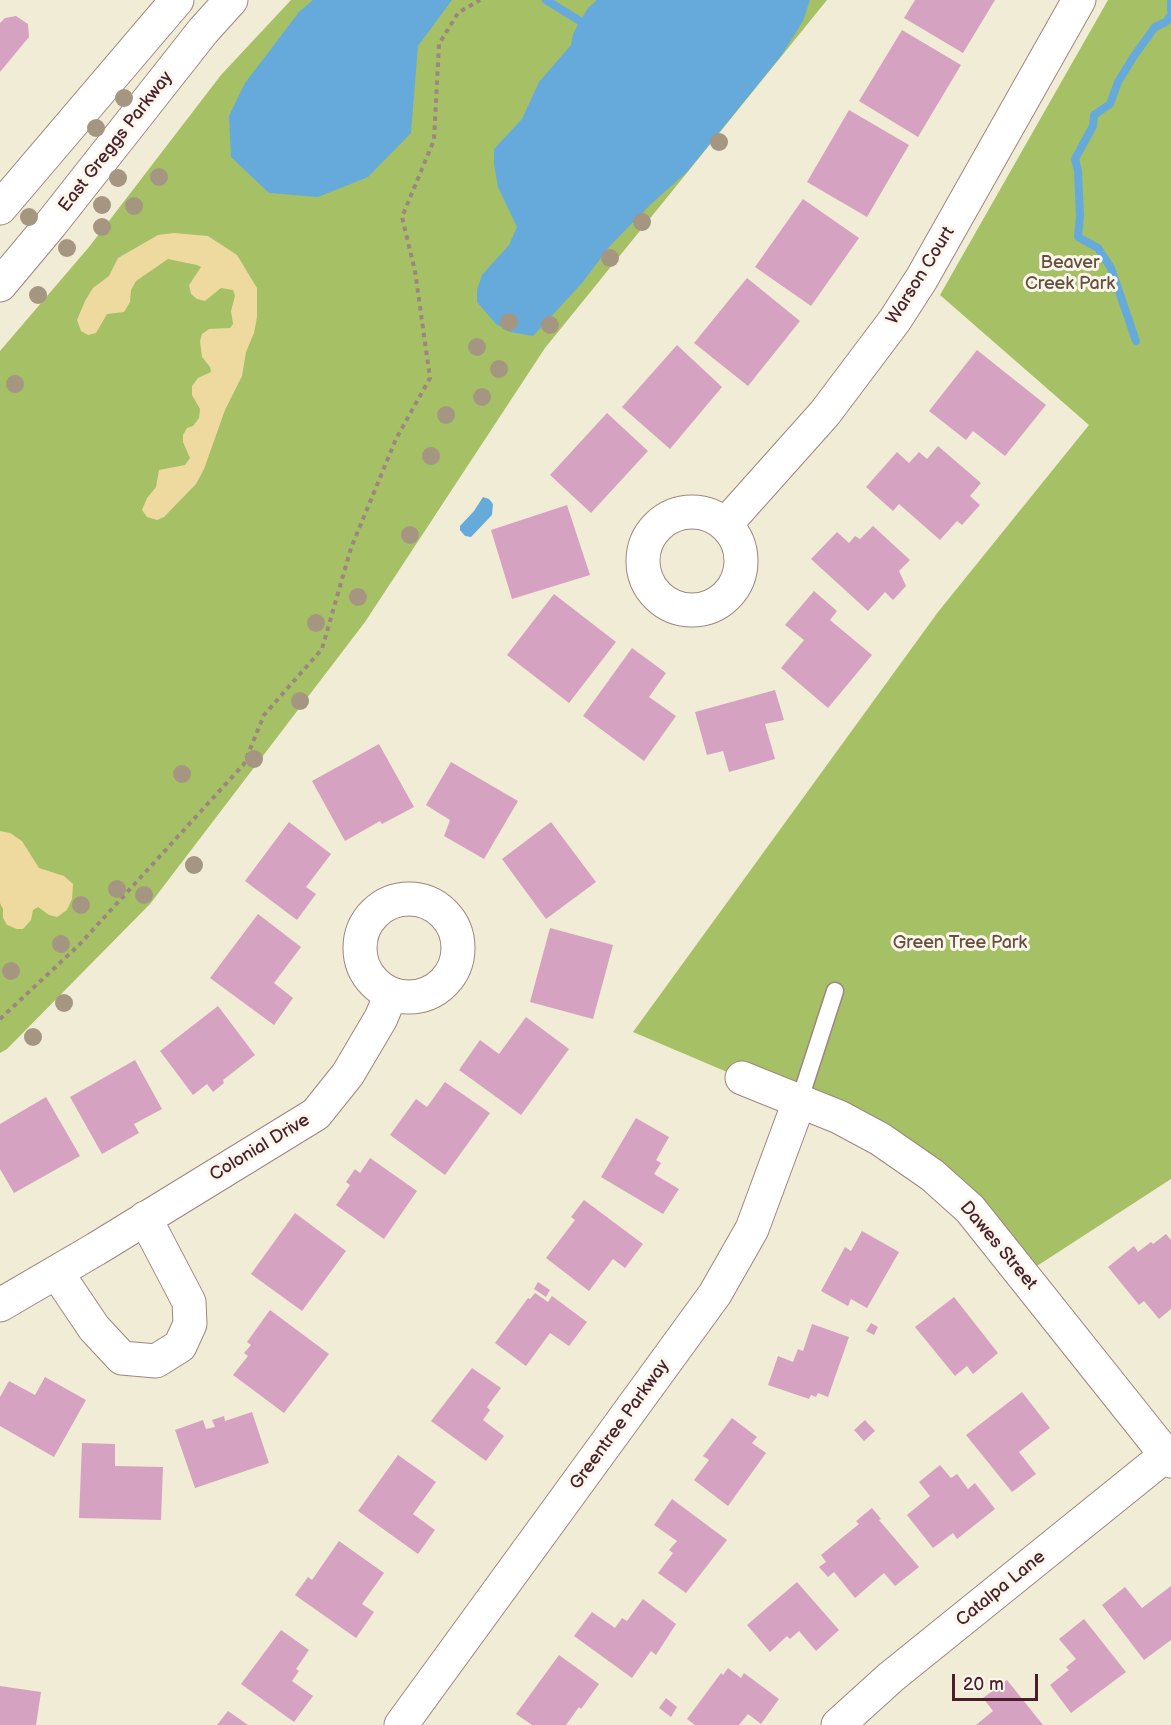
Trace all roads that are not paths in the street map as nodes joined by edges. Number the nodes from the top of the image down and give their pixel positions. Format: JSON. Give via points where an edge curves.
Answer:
{"nodes":[{"id":1,"x":177,"y":0,"type":"edge"},
{"id":2,"x":231,"y":0,"type":"edge"},
{"id":3,"x":1079,"y":0,"type":"edge"},
{"id":4,"x":0,"y":208,"type":"edge"},
{"id":5,"x":0,"y":285,"type":"edge"},
{"id":6,"x":725,"y":525,"type":"dead end"},
{"id":7,"x":835,"y":991,"type":"dead end"},
{"id":8,"x":391,"y":994,"type":"dead end"},
{"id":9,"x":742,"y":1078,"type":"dead end"},
{"id":10,"x":799,"y":1102,"type":"junction"},
{"id":11,"x":145,"y":1218,"type":"junction"},
{"id":12,"x":57,"y":1273,"type":"junction"},
{"id":13,"x":0,"y":1305,"type":"edge"},
{"id":14,"x":1169,"y":1458,"type":"edge"},
{"id":15,"x":401,"y":1725,"type":"edge"},
{"id":16,"x":838,"y":1725,"type":"edge"}],
"edges":[{"from":1,"to":4,"type":"street"},
{"from":2,"to":5,"type":"street","name":"East Greggs Parkway"},
{"from":3,"to":6,"type":"street","name":"Warson Court","via":[[895,320],[825,413]]},
{"from":7,"to":10,"type":"lane"},
{"from":8,"to":11,"type":"street","name":"Colonial Drive","via":[[348,1074],[316,1114]]},
{"from":9,"to":10,"type":"street","name":"Dawes Street"},
{"from":10,"to":14,"type":"street","name":"Dawes Street","via":[[880,1139],[932,1175],[970,1209]]},
{"from":10,"to":15,"type":"street","name":"Greentree Parkway","via":[[752,1229],[715,1294]]},
{"from":11,"to":12,"type":"street","name":"Colonial Drive"},
{"from":11,"to":12,"type":"street","via":[[189,1302],[190,1323],[180,1346],[156,1361],[122,1358],[94,1328]]},
{"from":12,"to":13,"type":"street","name":"Colonial Drive"},
{"from":14,"to":16,"type":"street","name":"Catalpa Lane","via":[[891,1677]]}]}
